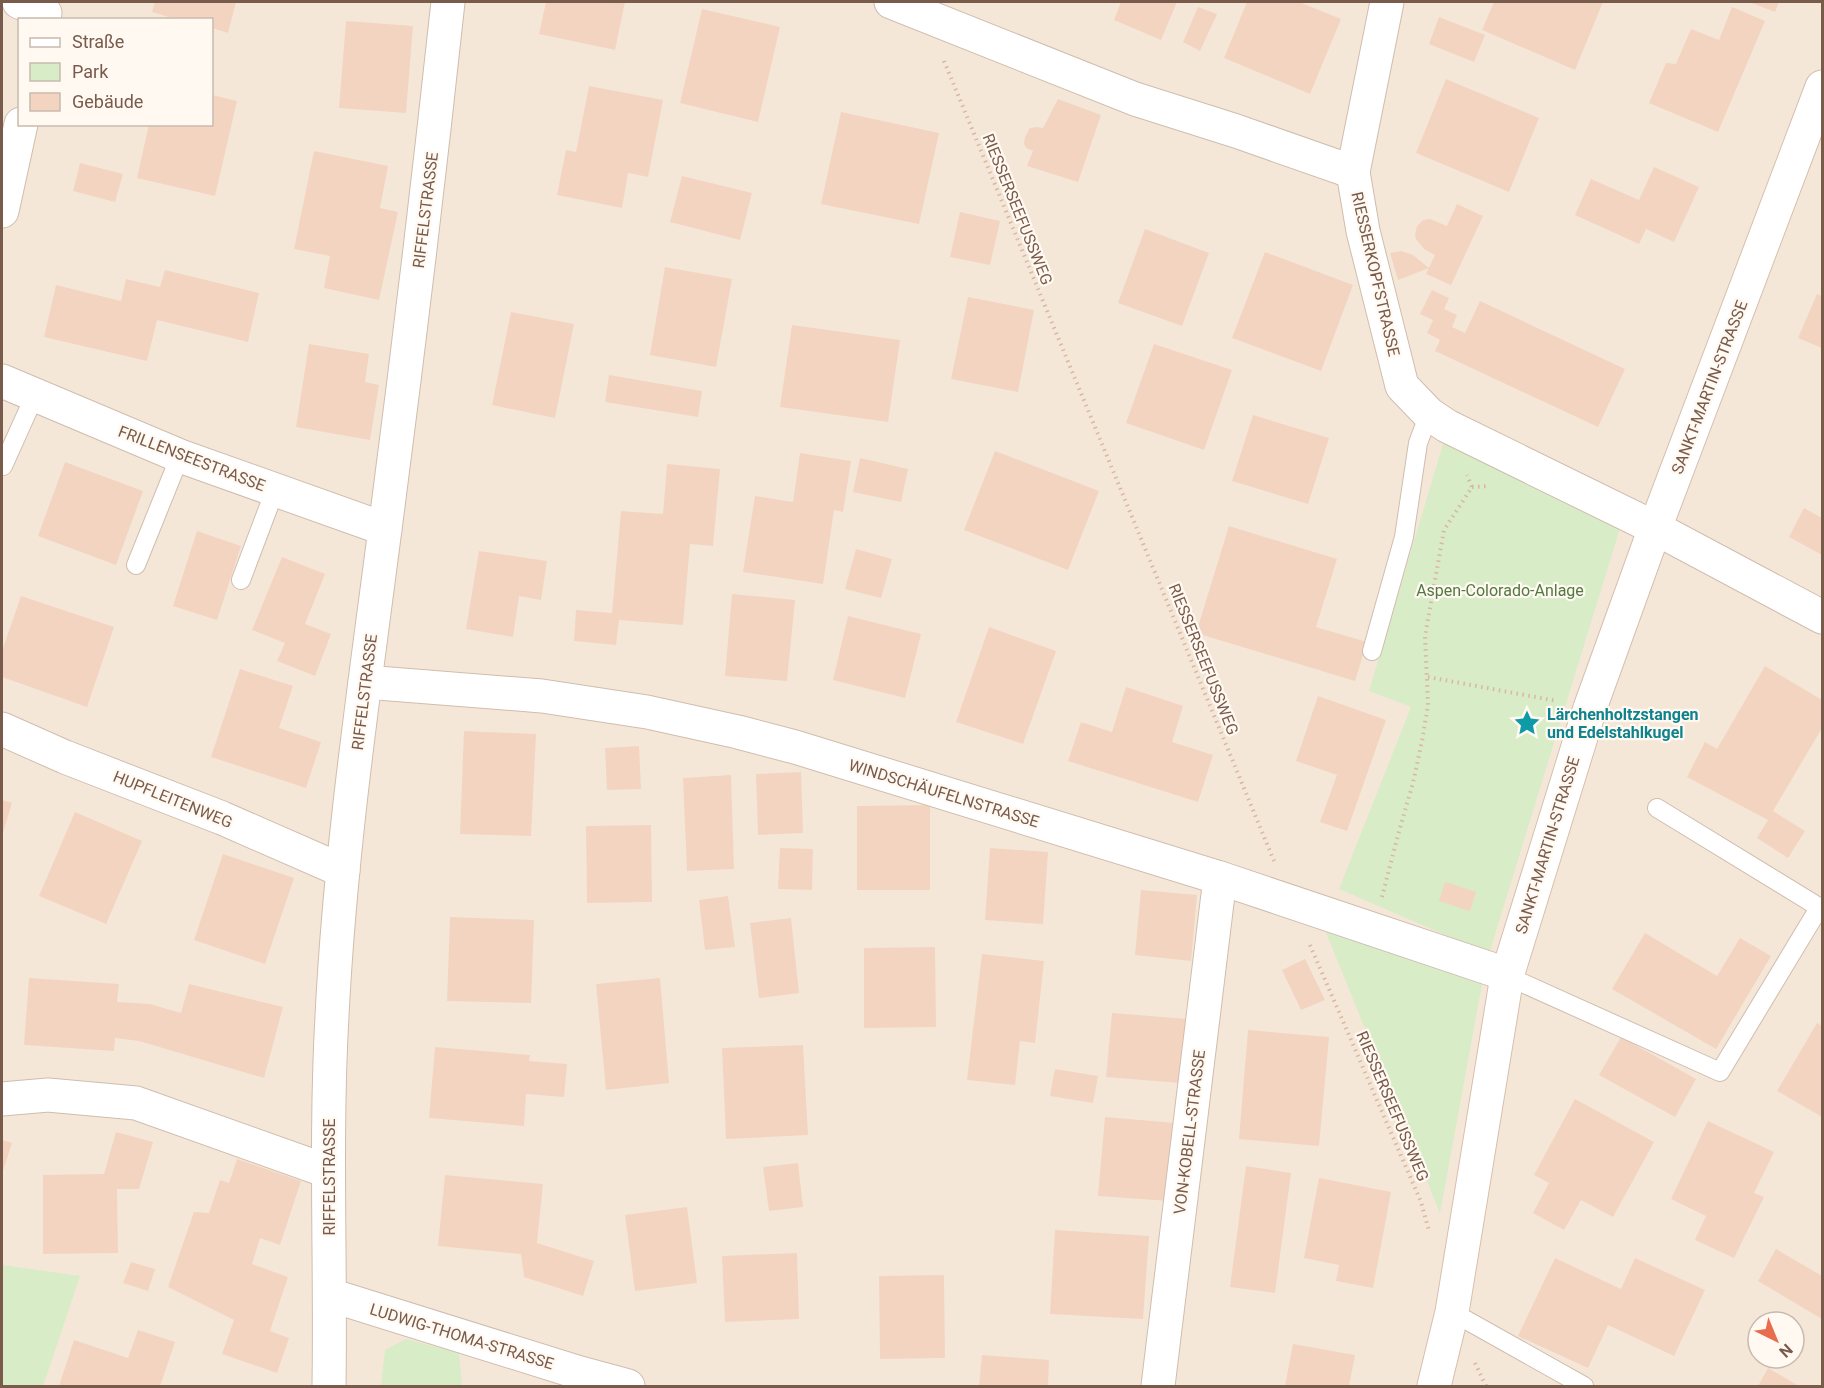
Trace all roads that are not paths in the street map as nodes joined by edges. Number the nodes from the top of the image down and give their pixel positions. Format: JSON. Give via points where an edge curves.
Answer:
{"nodes":[{"id":1,"x":448,"y":2,"type":"edge"},
{"id":2,"x":891,"y":2,"type":"edge"},
{"id":3,"x":1388,"y":2,"type":"edge"},
{"id":4,"x":1822,"y":87,"type":"edge"},
{"id":5,"x":21,"y":126,"type":"edge"},
{"id":6,"x":1353,"y":172,"type":"junction"},
{"id":7,"x":2,"y":211,"type":"edge"},
{"id":8,"x":2,"y":381,"type":"edge"},
{"id":9,"x":35,"y":395,"type":"junction"},
{"id":10,"x":1438,"y":420,"type":"junction"},
{"id":11,"x":180,"y":456,"type":"junction"},
{"id":12,"x":3,"y":466,"type":"dead end"},
{"id":13,"x":275,"y":490,"type":"junction"},
{"id":14,"x":1655,"y":528,"type":"junction"},
{"id":15,"x":385,"y":529,"type":"junction"},
{"id":16,"x":136,"y":565,"type":"dead end"},
{"id":17,"x":241,"y":580,"type":"dead end"},
{"id":18,"x":1822,"y":617,"type":"edge"},
{"id":19,"x":1372,"y":651,"type":"dead end"},
{"id":20,"x":365,"y":682,"type":"junction"},
{"id":21,"x":2,"y":729,"type":"edge"},
{"id":22,"x":1657,"y":808,"type":"dead end"},
{"id":23,"x":343,"y":872,"type":"junction"},
{"id":24,"x":1220,"y":878,"type":"junction"},
{"id":25,"x":1821,"y":909,"type":"edge"},
{"id":26,"x":1508,"y":976,"type":"junction"},
{"id":27,"x":2,"y":1099,"type":"edge"},
{"id":28,"x":327,"y":1171,"type":"junction"},
{"id":29,"x":330,"y":1295,"type":"junction"},
{"id":30,"x":1452,"y":1312,"type":"junction"},
{"id":31,"x":328,"y":1386,"type":"edge"},
{"id":32,"x":628,"y":1386,"type":"edge"},
{"id":33,"x":1158,"y":1386,"type":"edge"},
{"id":34,"x":1434,"y":1386,"type":"edge"},
{"id":35,"x":1584,"y":1386,"type":"edge"}],
"edges":[{"from":1,"to":15,"type":"street","name":"RIFFELSTRASSE"},
{"from":2,"to":6,"type":"street","name":"RIESSERKOPFSTRASSE","via":[[1136,99]]},
{"from":3,"to":6,"type":"street"},
{"from":4,"to":14,"type":"street","name":"SANKT-MARTIN-STRASSE"},
{"from":5,"to":7,"type":"street"},
{"from":6,"to":10,"type":"street","name":"RIESSERKOPFSTRASSE","via":[[1363,231],[1402,386]]},
{"from":8,"to":9,"type":"street","name":"FRILLENSEESTRASSE"},
{"from":9,"to":11,"type":"street","name":"FRILLENSEESTRASSE"},
{"from":9,"to":12,"type":"lane"},
{"from":10,"to":14,"type":"street","name":"RIESSERKOPFSTRASSE"},
{"from":10,"to":19,"type":"lane","via":[[1418,443],[1404,537]]},
{"from":11,"to":13,"type":"street","name":"FRILLENSEESTRASSE"},
{"from":11,"to":16,"type":"lane"},
{"from":13,"to":15,"type":"street","name":"FRILLENSEESTRASSE"},
{"from":13,"to":17,"type":"lane"},
{"from":14,"to":18,"type":"street","name":"RIESSERKOPFSTRASSE"},
{"from":14,"to":26,"type":"street","name":"SANKT-MARTIN-STRASSE","via":[[1574,756]]},
{"from":15,"to":20,"type":"street","name":"RIFFELSTRASSE"},
{"from":20,"to":23,"type":"street","name":"RIFFELSTRASSE"},
{"from":20,"to":24,"type":"street","name":"WINDSCHÄUFELNSTRASSE","via":[[542,696],[647,712],[727,730]]},
{"from":21,"to":23,"type":"street","name":"HUPFLEITENWEG","via":[[222,818]]},
{"from":22,"to":25,"type":"lane"},
{"from":23,"to":28,"type":"street","name":"RIFFELSTRASSE","via":[[332,1015]]},
{"from":24,"to":26,"type":"street","name":"WINDSCHÄUFELNSTRASSE"},
{"from":24,"to":33,"type":"street","name":"VON-KOBELL-STRASSE"},
{"from":25,"to":26,"type":"lane","via":[[1720,1072]]},
{"from":26,"to":30,"type":"street","name":"SANKT-MARTIN-STRASSE"},
{"from":27,"to":28,"type":"street","via":[[48,1095],[136,1103]]},
{"from":28,"to":29,"type":"street","name":"RIFFELSTRASSE"},
{"from":29,"to":31,"type":"street","name":"RIFFELSTRASSE"},
{"from":29,"to":32,"type":"street","name":"LUDWIG-THOMA-STRASSE"},
{"from":30,"to":34,"type":"street","name":"SANKT-MARTIN-STRASSE"},
{"from":30,"to":35,"type":"lane"}]}
